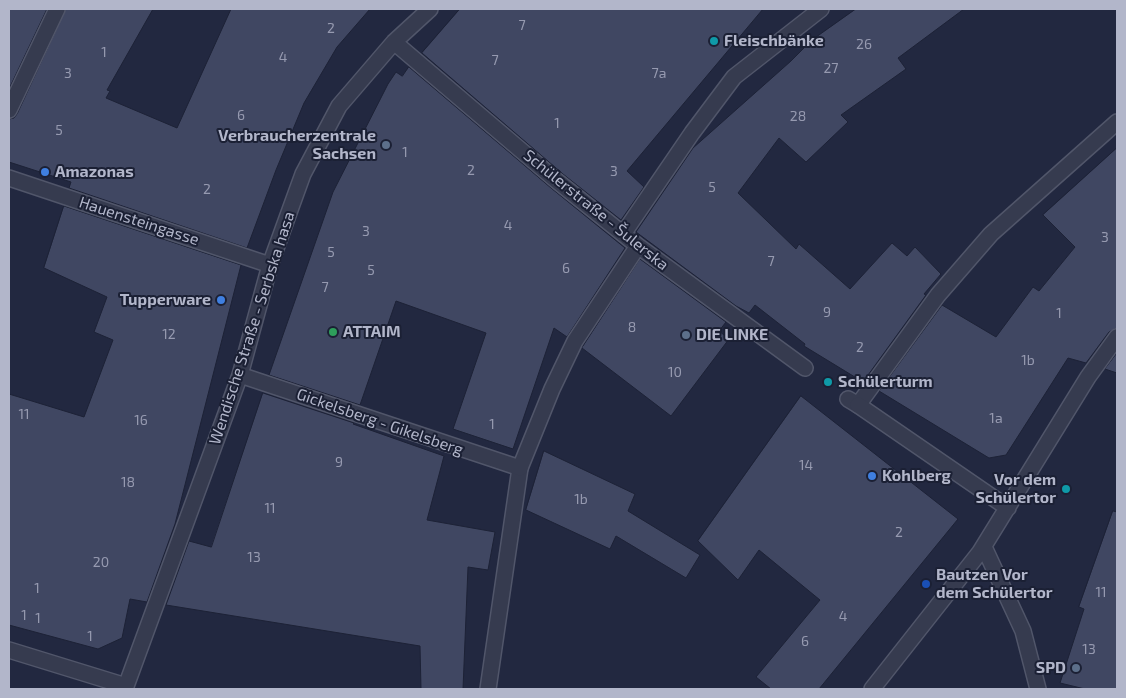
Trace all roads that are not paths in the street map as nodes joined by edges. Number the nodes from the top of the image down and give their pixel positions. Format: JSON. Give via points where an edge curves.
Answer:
{"nodes":[{"id":1,"x":57,"y":9,"type":"edge"},
{"id":2,"x":430,"y":9,"type":"edge"},
{"id":3,"x":820,"y":9,"type":"edge"},
{"id":4,"x":394,"y":42,"type":"junction"},
{"id":5,"x":9,"y":110,"type":"edge"},
{"id":6,"x":1117,"y":122,"type":"edge"},
{"id":7,"x":9,"y":178,"type":"edge"},
{"id":8,"x":623,"y":234,"type":"junction"},
{"id":9,"x":638,"y":246,"type":"junction"},
{"id":10,"x":270,"y":265,"type":"junction"},
{"id":11,"x":1117,"y":337,"type":"edge"},
{"id":12,"x":805,"y":368,"type":"dead end"},
{"id":13,"x":240,"y":375,"type":"junction"},
{"id":14,"x":520,"y":468,"type":"junction"},
{"id":15,"x":1008,"y":508,"type":"junction"},
{"id":16,"x":984,"y":547,"type":"junction"},
{"id":17,"x":9,"y":650,"type":"edge"},
{"id":18,"x":125,"y":688,"type":"edge"},
{"id":19,"x":488,"y":689,"type":"edge"},
{"id":20,"x":872,"y":689,"type":"edge"},
{"id":21,"x":1038,"y":689,"type":"edge"}],
"edges":[{"from":1,"to":5,"type":"street"},
{"from":2,"to":4,"type":"street","name":"Wendische Straße - Serbska hasa"},
{"from":3,"to":8,"type":"street","via":[[734,77]]},
{"from":4,"to":8,"type":"street","name":"Schülerstraße - Šulerska"},
{"from":4,"to":10,"type":"street","name":"Wendische Straße - Serbska hasa","via":[[340,106],[302,174]]},
{"from":6,"to":15,"type":"street","via":[[991,234],[853,402]]},
{"from":7,"to":10,"type":"street","name":"Hauensteingasse"},
{"from":8,"to":9,"type":"street","name":"Schülerstraße - Šulerska"},
{"from":9,"to":12,"type":"street","name":"Schülerstraße - Šulerska"},
{"from":9,"to":14,"type":"street","via":[[575,341]]},
{"from":10,"to":13,"type":"street","name":"Wendische Straße - Serbska hasa"},
{"from":11,"to":15,"type":"street","via":[[1088,377]]},
{"from":13,"to":14,"type":"street","name":"Gickelsberg - Gikelsberg"},
{"from":13,"to":18,"type":"street","name":"Wendische Straße - Serbska hasa"},
{"from":14,"to":19,"type":"street"},
{"from":15,"to":16,"type":"street"},
{"from":16,"to":20,"type":"street"},
{"from":16,"to":21,"type":"street","via":[[1023,631]]},
{"from":17,"to":18,"type":"street"}]}
